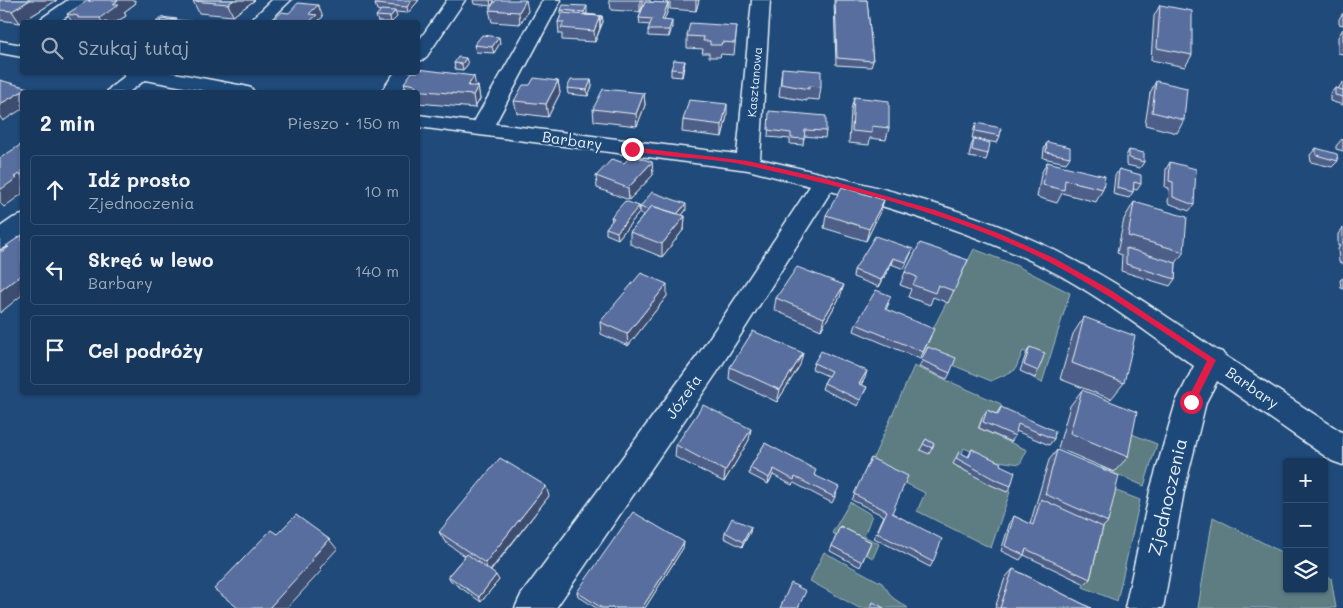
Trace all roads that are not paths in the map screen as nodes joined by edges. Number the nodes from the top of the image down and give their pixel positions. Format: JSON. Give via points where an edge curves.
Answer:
{"nodes":[{"id":1,"x":80,"y":0,"type":"edge"},
{"id":2,"x":282,"y":0,"type":"edge"},
{"id":3,"x":456,"y":0,"type":"edge"},
{"id":4,"x":552,"y":0,"type":"edge"},
{"id":5,"x":761,"y":0,"type":"edge"},
{"id":6,"x":51,"y":20,"type":"edge"},
{"id":7,"x":260,"y":20,"type":"edge"},
{"id":8,"x":420,"y":52,"type":"edge"},
{"id":9,"x":135,"y":75,"type":"edge"},
{"id":10,"x":161,"y":75,"type":"edge"},
{"id":11,"x":403,"y":75,"type":"edge"},
{"id":12,"x":198,"y":78,"type":"edge"},
{"id":13,"x":119,"y":90,"type":"edge"},
{"id":14,"x":237,"y":90,"type":"edge"},
{"id":15,"x":392,"y":90,"type":"edge"},
{"id":16,"x":420,"y":120,"type":"edge"},
{"id":17,"x":480,"y":129,"type":"junction"},
{"id":18,"x":748,"y":163,"type":"junction"},
{"id":19,"x":826,"y":182,"type":"junction"},
{"id":20,"x":20,"y":225,"type":"edge"},
{"id":21,"x":0,"y":240,"type":"edge"},
{"id":22,"x":1212,"y":360,"type":"junction"},
{"id":23,"x":1343,"y":451,"type":"edge"},
{"id":24,"x":534,"y":608,"type":"edge"},
{"id":25,"x":1144,"y":608,"type":"edge"}],
"edges":[{"from":1,"to":6,"type":"street"},
{"from":2,"to":7,"type":"street"},
{"from":3,"to":8,"type":"street"},
{"from":4,"to":17,"type":"street"},
{"from":5,"to":18,"type":"street","name":"Kasztanowa"},
{"from":9,"to":13,"type":"street"},
{"from":10,"to":12,"type":"street"},
{"from":11,"to":15,"type":"street"},
{"from":12,"to":14,"type":"street"},
{"from":16,"to":17,"type":"street","name":"Barbary"},
{"from":17,"to":18,"type":"street","name":"Barbary"},
{"from":18,"to":19,"type":"street","name":"Barbary"},
{"from":19,"to":22,"type":"street","name":"Barbary","via":[[932,212],[1052,260],[1107,291]]},
{"from":19,"to":24,"type":"street","name":"Józefa","via":[[708,363]]},
{"from":20,"to":21,"type":"street"},
{"from":22,"to":23,"type":"street","name":"Barbary"},
{"from":22,"to":25,"type":"street","name":"Zjednoczenia","via":[[1191,402],[1167,491]]}]}
